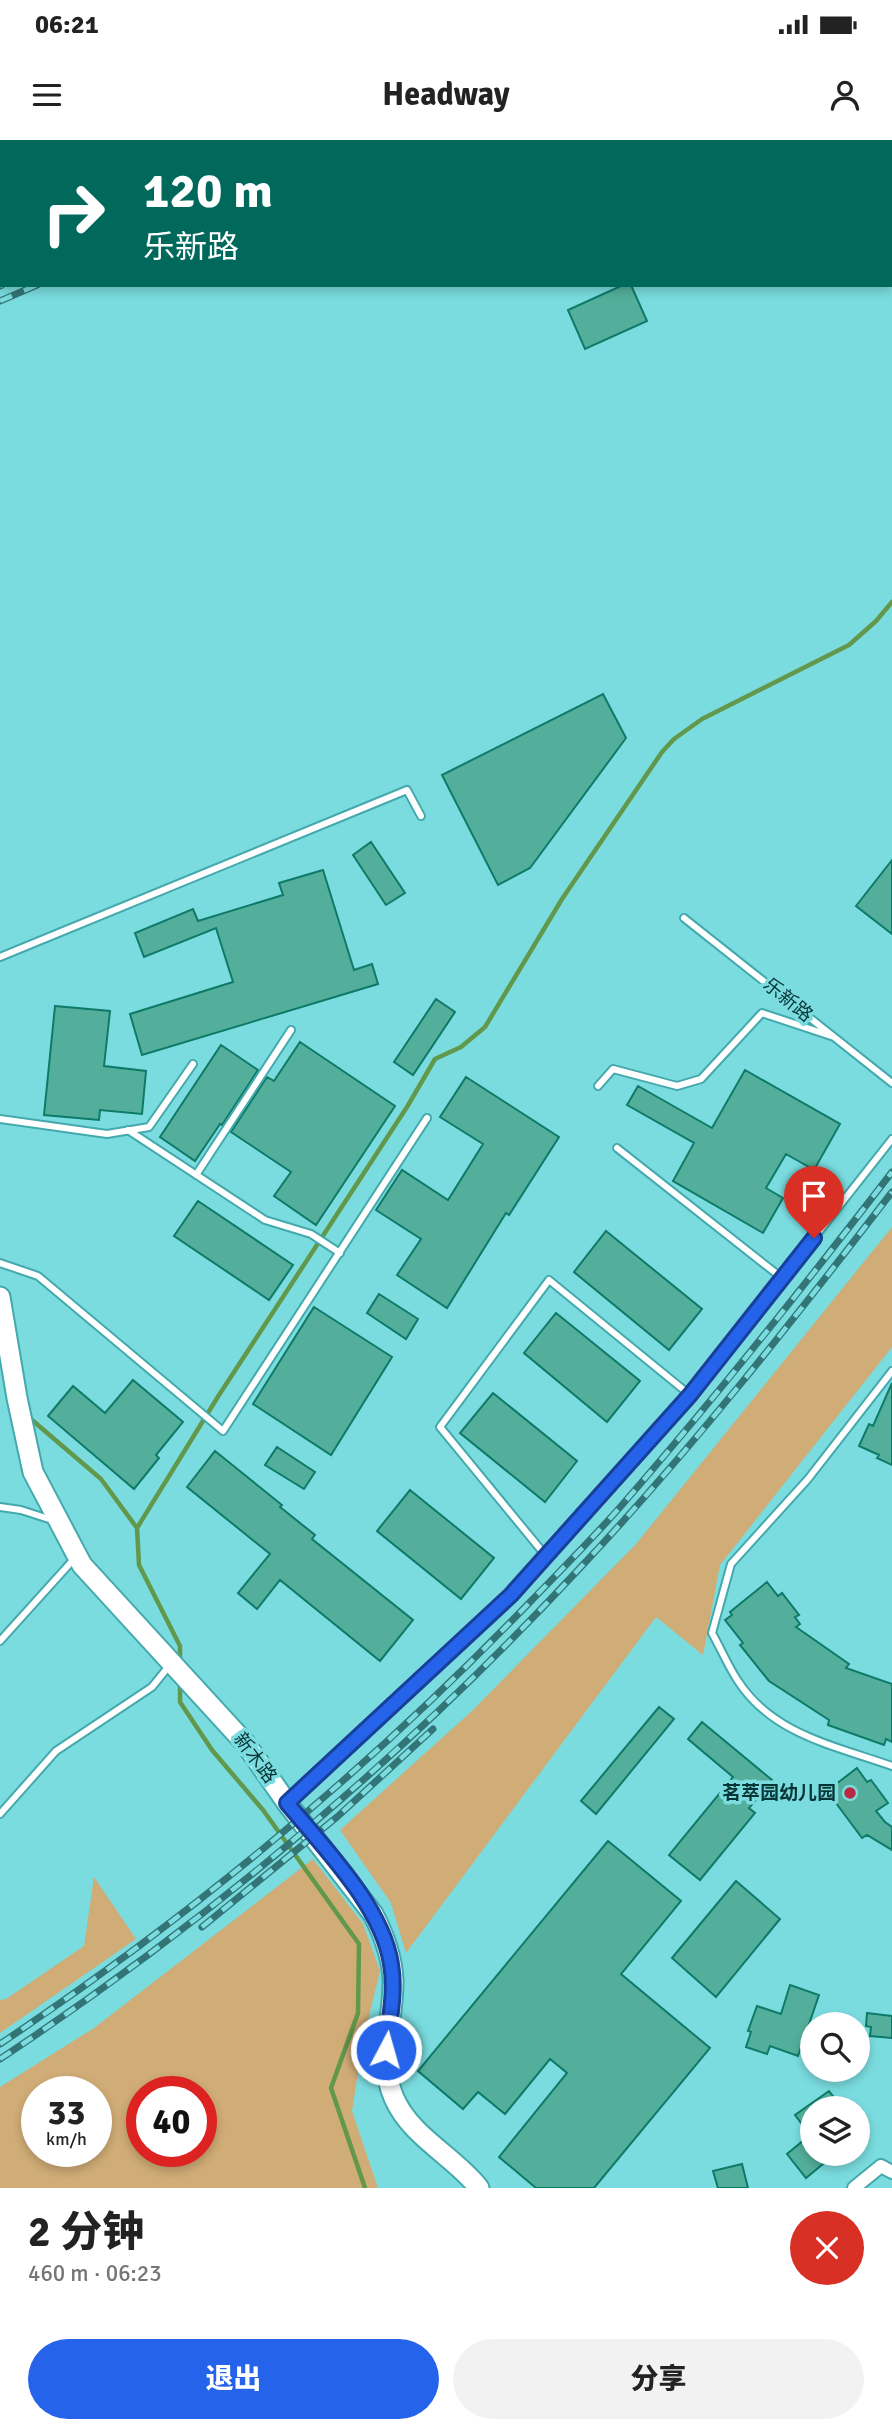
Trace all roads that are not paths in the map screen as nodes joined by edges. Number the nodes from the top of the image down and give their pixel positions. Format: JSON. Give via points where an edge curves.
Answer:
{"nodes":[{"id":1,"x":421,"y":816,"type":"dead end"},
{"id":2,"x":684,"y":918,"type":"dead end"},
{"id":3,"x":0,"y":957,"type":"edge"},
{"id":4,"x":291,"y":1030,"type":"dead end"},
{"id":5,"x":834,"y":1037,"type":"junction"},
{"id":6,"x":193,"y":1064,"type":"dead end"},
{"id":7,"x":892,"y":1083,"type":"edge"},
{"id":8,"x":598,"y":1086,"type":"dead end"},
{"id":9,"x":427,"y":1118,"type":"dead end"},
{"id":10,"x":0,"y":1119,"type":"edge"},
{"id":11,"x":128,"y":1130,"type":"junction"},
{"id":12,"x":892,"y":1139,"type":"edge"},
{"id":13,"x":617,"y":1148,"type":"dead end"},
{"id":14,"x":196,"y":1175,"type":"junction"},
{"id":15,"x":340,"y":1252,"type":"junction"},
{"id":16,"x":0,"y":1263,"type":"edge"},
{"id":17,"x":782,"y":1278,"type":"junction"},
{"id":18,"x":0,"y":1297,"type":"edge"},
{"id":19,"x":892,"y":1371,"type":"edge"},
{"id":20,"x":690,"y":1395,"type":"junction"},
{"id":21,"x":0,"y":1507,"type":"edge"},
{"id":22,"x":60,"y":1523,"type":"junction"},
{"id":23,"x":78,"y":1555,"type":"junction"},
{"id":24,"x":546,"y":1556,"type":"junction"},
{"id":25,"x":0,"y":1641,"type":"edge"},
{"id":26,"x":173,"y":1662,"type":"junction"},
{"id":27,"x":892,"y":1766,"type":"edge"},
{"id":28,"x":287,"y":1803,"type":"junction"},
{"id":29,"x":0,"y":1814,"type":"edge"},
{"id":30,"x":892,"y":2172,"type":"edge"},
{"id":31,"x":479,"y":2188,"type":"edge"},
{"id":32,"x":854,"y":2188,"type":"edge"}],
"edges":[{"from":1,"to":3,"type":"lane","via":[[407,790]]},
{"from":2,"to":5,"type":"lane","name":"乐新路"},
{"from":4,"to":14,"type":"lane"},
{"from":5,"to":7,"type":"lane","name":"乐新路"},
{"from":5,"to":8,"type":"lane","via":[[762,1013],[701,1079],[677,1086],[613,1069]]},
{"from":6,"to":11,"type":"lane","via":[[149,1127]]},
{"from":9,"to":15,"type":"lane"},
{"from":10,"to":11,"type":"lane","via":[[107,1134]]},
{"from":11,"to":14,"type":"lane"},
{"from":12,"to":17,"type":"lane"},
{"from":13,"to":17,"type":"lane"},
{"from":14,"to":15,"type":"lane","via":[[265,1220],[311,1234]]},
{"from":15,"to":16,"type":"lane","via":[[223,1432],[38,1276]]},
{"from":17,"to":20,"type":"lane"},
{"from":18,"to":22,"type":"street","via":[[33,1472]]},
{"from":19,"to":27,"type":"lane","via":[[808,1479],[731,1564],[712,1633],[738,1681],[775,1720],[804,1736]]},
{"from":20,"to":24,"type":"lane"},
{"from":20,"to":24,"type":"lane","via":[[549,1280],[440,1427]]},
{"from":21,"to":22,"type":"lane"},
{"from":22,"to":23,"type":"street"},
{"from":23,"to":25,"type":"lane"},
{"from":23,"to":26,"type":"street","via":[[82,1565]]},
{"from":24,"to":28,"type":"lane","via":[[511,1595]]},
{"from":26,"to":28,"type":"street","name":"新木路","via":[[245,1743]]},
{"from":26,"to":29,"type":"lane","via":[[152,1687],[56,1751]]},
{"from":28,"to":31,"type":"street","name":"新木路","via":[[363,1898],[382,1930],[393,1982],[386,2062],[394,2099],[410,2123]]},
{"from":30,"to":32,"type":"street","via":[[881,2166]]}]}
